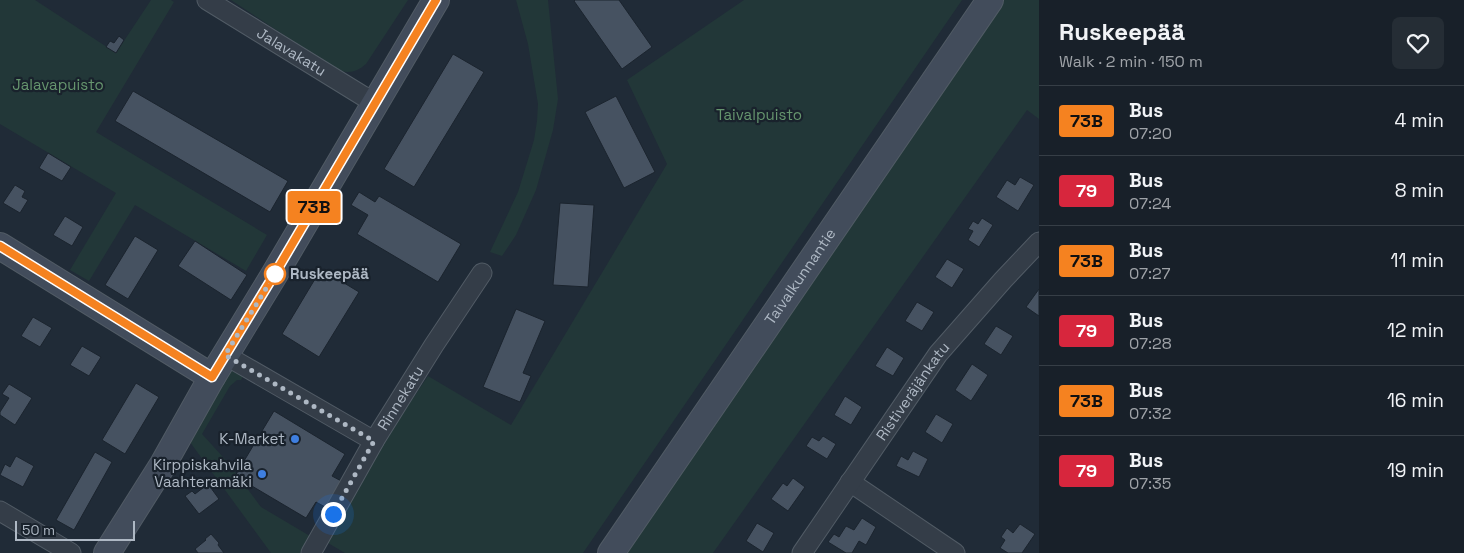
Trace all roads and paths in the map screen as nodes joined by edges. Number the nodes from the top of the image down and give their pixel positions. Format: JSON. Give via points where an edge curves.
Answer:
{"nodes":[{"id":1,"x":207,"y":0,"type":"edge"},
{"id":2,"x":436,"y":0,"type":"edge"},
{"id":3,"x":990,"y":0,"type":"edge"},
{"id":4,"x":376,"y":102,"type":"junction"},
{"id":5,"x":1039,"y":242,"type":"edge"},
{"id":6,"x":0,"y":246,"type":"edge"},
{"id":7,"x":482,"y":273,"type":"dead end"},
{"id":8,"x":218,"y":366,"type":"junction"},
{"id":9,"x":374,"y":441,"type":"junction"},
{"id":10,"x":850,"y":482,"type":"junction"},
{"id":11,"x":0,"y":511,"type":"edge"},
{"id":12,"x":71,"y":553,"type":"edge"},
{"id":13,"x":107,"y":553,"type":"edge"},
{"id":14,"x":311,"y":553,"type":"edge"},
{"id":15,"x":611,"y":553,"type":"edge"},
{"id":16,"x":802,"y":553,"type":"edge"},
{"id":17,"x":954,"y":553,"type":"edge"}],
"edges":[{"from":1,"to":4,"type":"street","name":"Jalavakatu"},
{"from":2,"to":4,"type":"street"},
{"from":3,"to":15,"type":"street","name":"Taivalkunnantie"},
{"from":4,"to":8,"type":"street"},
{"from":5,"to":10,"type":"street","name":"Ristiveräjänkatu","via":[[938,354]]},
{"from":6,"to":8,"type":"street"},
{"from":7,"to":9,"type":"street","name":"Rinnekatu"},
{"from":8,"to":9,"type":"street"},
{"from":8,"to":13,"type":"street","via":[[162,466]]},
{"from":9,"to":14,"type":"street","name":"Rinnekatu"},
{"from":10,"to":16,"type":"street","name":"Ristiveräjänkatu"},
{"from":10,"to":17,"type":"street"},
{"from":11,"to":12,"type":"street"}]}
